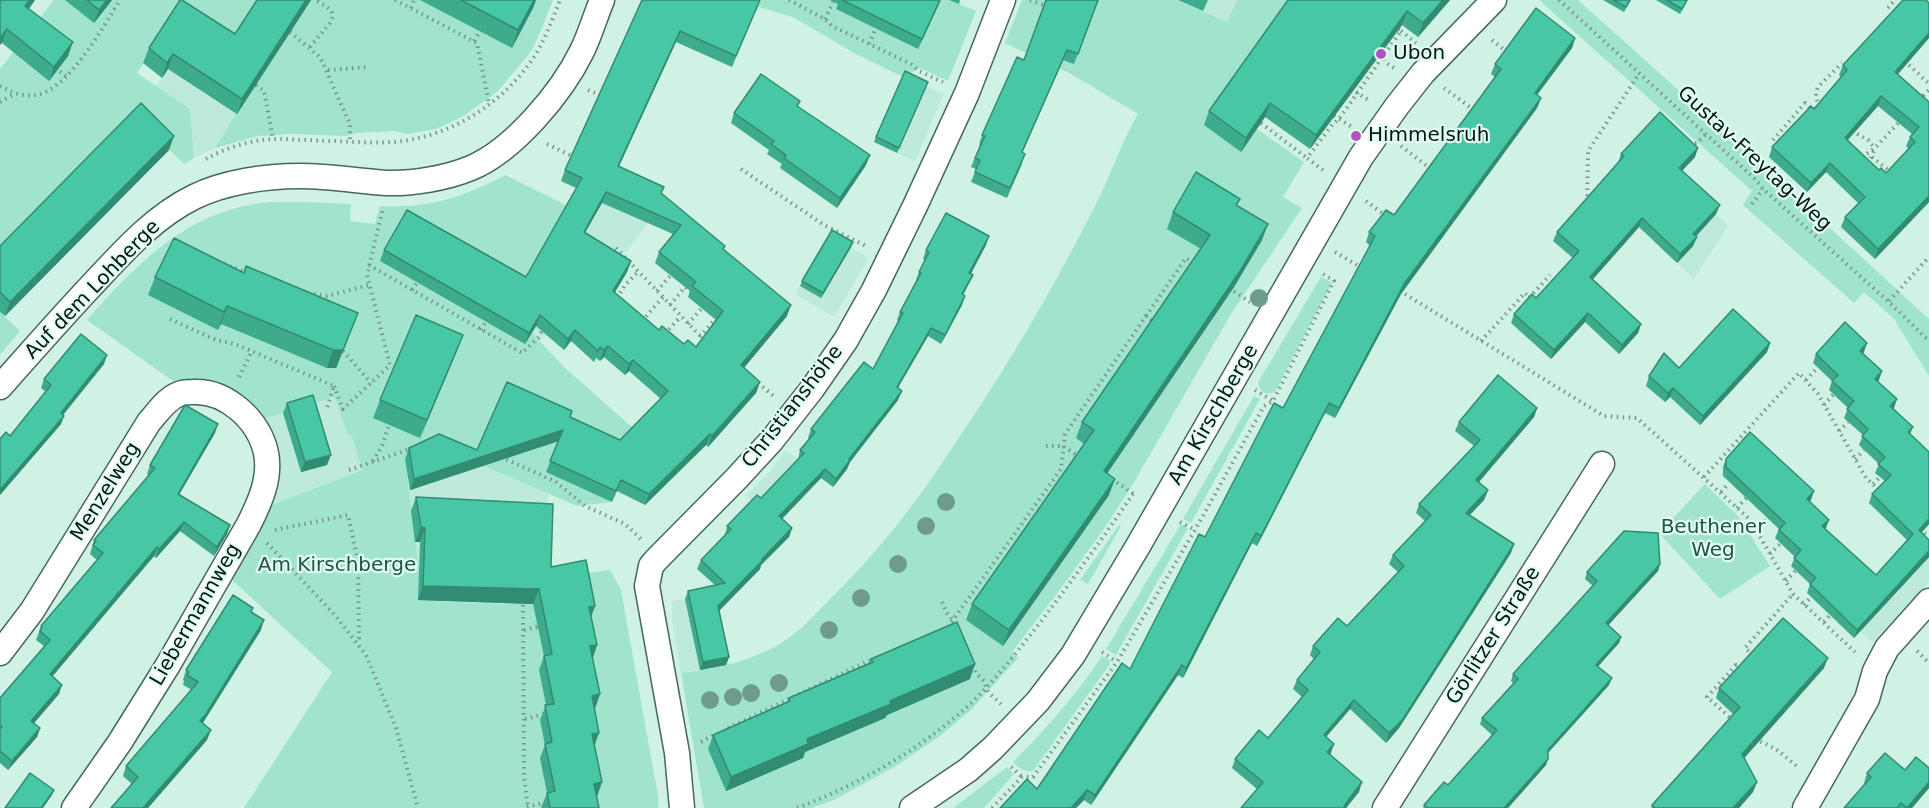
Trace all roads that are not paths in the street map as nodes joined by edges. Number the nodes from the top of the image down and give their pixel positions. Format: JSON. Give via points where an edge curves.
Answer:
{"nodes":[{"id":1,"x":602,"y":0,"type":"edge"},
{"id":2,"x":1003,"y":0,"type":"edge"},
{"id":3,"x":1494,"y":0,"type":"edge"},
{"id":4,"x":0,"y":387,"type":"edge"},
{"id":5,"x":242,"y":411,"type":"joint"},
{"id":6,"x":1602,"y":464,"type":"dead end"},
{"id":7,"x":1929,"y":601,"type":"edge"},
{"id":8,"x":0,"y":653,"type":"edge"},
{"id":9,"x":74,"y":808,"type":"edge"},
{"id":10,"x":682,"y":808,"type":"edge"},
{"id":11,"x":912,"y":808,"type":"edge"},
{"id":12,"x":1385,"y":808,"type":"edge"},
{"id":13,"x":1805,"y":808,"type":"edge"}],
"edges":[{"from":1,"to":4,"type":"street","name":"Auf dem Lohberge","via":[[566,80],[522,132],[472,168],[433,179],[390,183],[300,176],[239,182],[193,197],[149,227]]},
{"from":2,"to":10,"type":"street","name":"Christianshöhe","via":[[967,93],[891,256],[846,340],[795,411],[737,478],[651,566],[647,586],[677,753]]},
{"from":3,"to":11,"type":"street","name":"Am Kirschberge","via":[[1423,73],[1361,158],[1060,675],[1019,722],[968,770]]},
{"from":5,"to":8,"type":"street","name":"Menzelweg","via":[[227,399],[204,392],[180,393],[165,403],[149,422],[32,610]]},
{"from":5,"to":9,"type":"street","name":"Liebermannweg","via":[[266,452],[267,479],[253,528],[120,742]]},
{"from":6,"to":12,"type":"street","name":"Görlitzer Straße"},
{"from":7,"to":13,"type":"street","via":[[1887,648],[1867,699]]}]}
